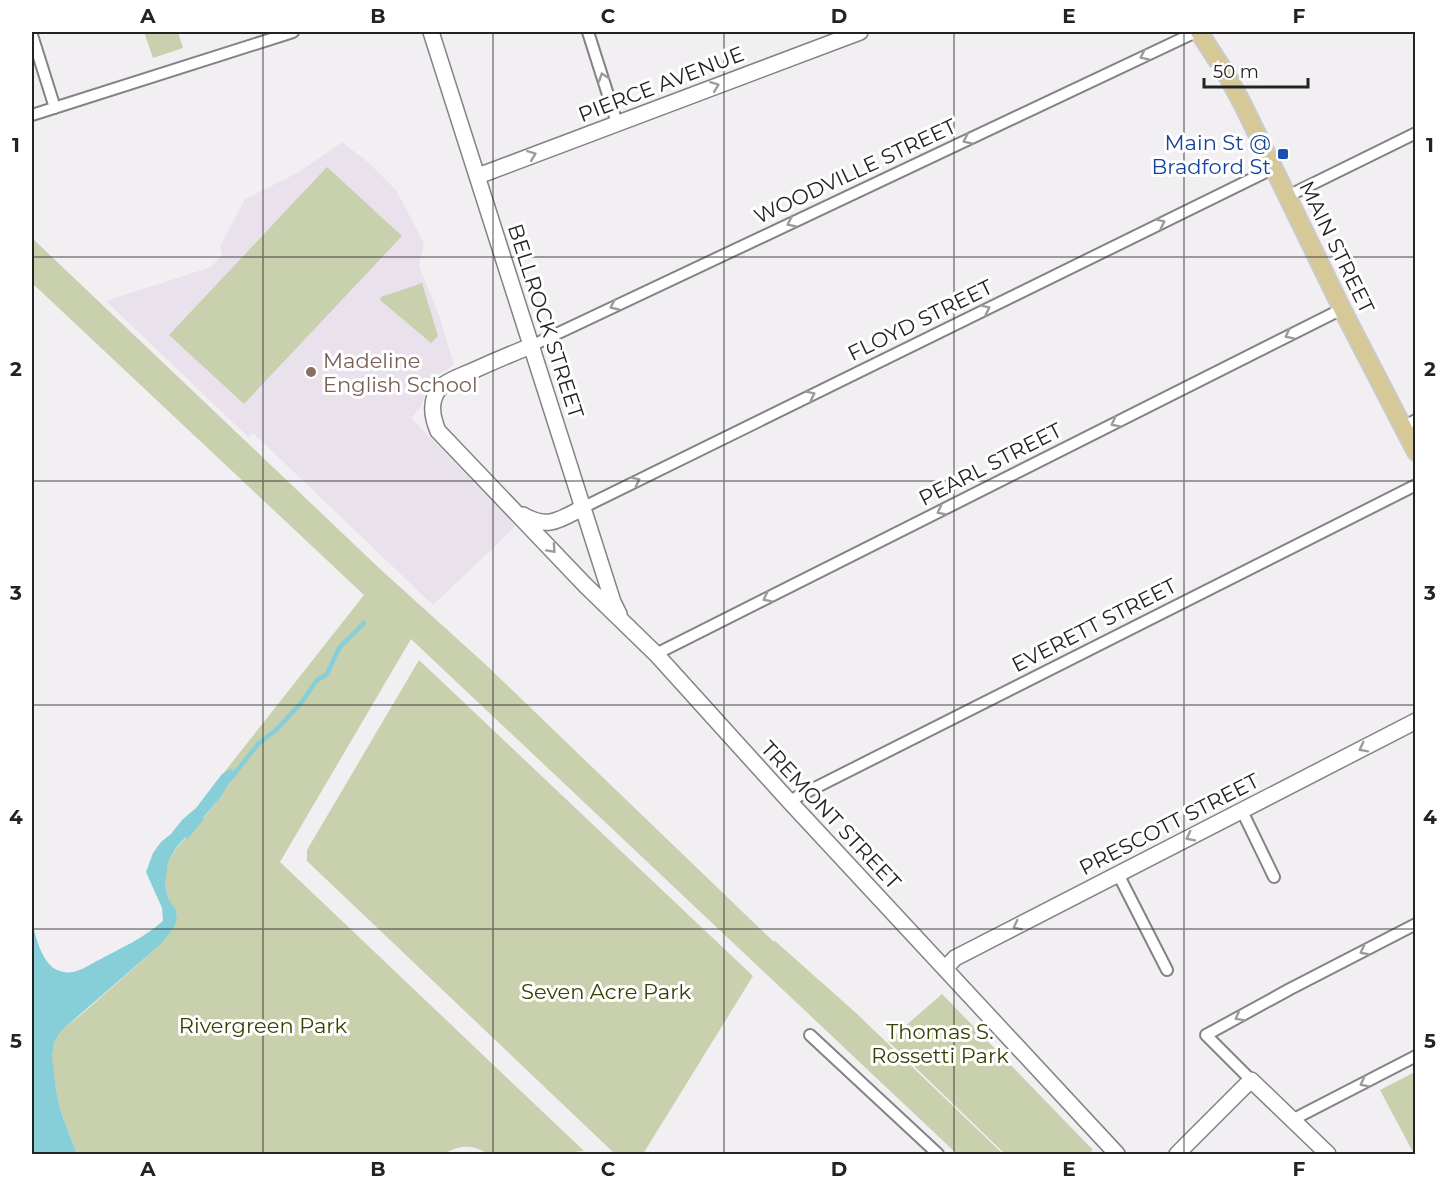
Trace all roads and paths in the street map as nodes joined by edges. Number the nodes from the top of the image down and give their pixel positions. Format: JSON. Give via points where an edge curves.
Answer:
{"nodes":[{"id":1,"x":293,"y":32,"type":"edge"},
{"id":2,"x":431,"y":32,"type":"edge"},
{"id":3,"x":588,"y":32,"type":"edge"},
{"id":4,"x":860,"y":32,"type":"edge"},
{"id":5,"x":1198,"y":32,"type":"edge"},
{"id":6,"x":32,"y":35,"type":"edge"},
{"id":7,"x":56,"y":108,"type":"junction"},
{"id":8,"x":32,"y":115,"type":"edge"},
{"id":9,"x":617,"y":123,"type":"junction"},
{"id":10,"x":1416,"y":133,"type":"edge"},
{"id":11,"x":1274,"y":168,"type":"junction"},
{"id":12,"x":478,"y":176,"type":"junction"},
{"id":13,"x":1288,"y":196,"type":"junction"},
{"id":14,"x":1342,"y":309,"type":"junction"},
{"id":15,"x":531,"y":346,"type":"junction"},
{"id":16,"x":1409,"y":423,"type":"edge"},
{"id":17,"x":1416,"y":452,"type":"edge"},
{"id":18,"x":1416,"y":484,"type":"edge"},
{"id":19,"x":512,"y":507,"type":"junction"},
{"id":20,"x":584,"y":507,"type":"junction"},
{"id":21,"x":624,"y":622,"type":"junction"},
{"id":22,"x":656,"y":654,"type":"junction"},
{"id":23,"x":1416,"y":721,"type":"edge"},
{"id":24,"x":789,"y":801,"type":"junction"},
{"id":25,"x":1242,"y":811,"type":"junction"},
{"id":26,"x":1119,"y":874,"type":"junction"},
{"id":27,"x":1274,"y":877,"type":"dead end"},
{"id":28,"x":1416,"y":924,"type":"edge"},
{"id":29,"x":945,"y":969,"type":"junction"},
{"id":30,"x":1167,"y":970,"type":"dead end"},
{"id":31,"x":810,"y":1035,"type":"dead end"},
{"id":32,"x":1416,"y":1056,"type":"edge"},
{"id":33,"x":1251,"y":1080,"type":"junction"},
{"id":34,"x":1292,"y":1120,"type":"junction"},
{"id":35,"x":938,"y":1155,"type":"edge"},
{"id":36,"x":1118,"y":1155,"type":"edge"},
{"id":37,"x":1177,"y":1155,"type":"edge"},
{"id":38,"x":1328,"y":1155,"type":"edge"}],
"edges":[{"from":1,"to":7,"type":"street"},
{"from":2,"to":12,"type":"street","name":"BELLROCK STREET"},
{"from":9,"to":3,"type":"street","one_way":true},
{"from":9,"to":4,"type":"street","name":"PIERCE AVENUE","one_way":true},
{"from":5,"to":11,"type":"main road","name":"MAIN STREET","via":[[1228,77]]},
{"from":5,"to":15,"type":"street","name":"WOODVILLE STREET","one_way":true},
{"from":6,"to":7,"type":"street"},
{"from":7,"to":8,"type":"street"},
{"from":12,"to":9,"type":"street","name":"PIERCE AVENUE","one_way":true},
{"from":10,"to":13,"type":"street"},
{"from":11,"to":13,"type":"main road","name":"MAIN STREET"},
{"from":20,"to":11,"type":"street","name":"FLOYD STREET","one_way":true},
{"from":12,"to":15,"type":"street","name":"BELLROCK STREET"},
{"from":13,"to":14,"type":"main road","name":"MAIN STREET"},
{"from":14,"to":16,"type":"main road","name":"MAIN STREET"},
{"from":14,"to":22,"type":"street","name":"PEARL STREET","one_way":true},
{"from":15,"to":19,"type":"street","name":"TREMONT STREET","via":[[453,380],[441,387],[434,399],[433,418],[438,431]]},
{"from":15,"to":20,"type":"street","name":"BELLROCK STREET"},
{"from":16,"to":17,"type":"main road","name":"MAIN STREET"},
{"from":18,"to":24,"type":"street","name":"EVERETT STREET"},
{"from":19,"to":20,"type":"street","name":"TREMONT STREET","via":[[531,519],[548,523]]},
{"from":19,"to":21,"type":"street","name":"TREMONT STREET","one_way":true},
{"from":20,"to":21,"type":"street","name":"BELLROCK STREET","via":[[613,602]]},
{"from":21,"to":22,"type":"street","name":"TREMONT STREET"},
{"from":22,"to":24,"type":"street","name":"TREMONT STREET"},
{"from":23,"to":25,"type":"street","name":"PRESCOTT STREET","one_way":true},
{"from":24,"to":29,"type":"street","name":"TREMONT STREET"},
{"from":25,"to":26,"type":"street","name":"PRESCOTT STREET","one_way":true},
{"from":25,"to":27,"type":"street"},
{"from":26,"to":29,"type":"street","name":"PRESCOTT STREET","one_way":true,"via":[[956,958]]},
{"from":26,"to":30,"type":"street"},
{"from":28,"to":33,"type":"street","one_way":true,"via":[[1206,1035]]},
{"from":29,"to":36,"type":"street","name":"TREMONT STREET"},
{"from":31,"to":35,"type":"street"},
{"from":32,"to":34,"type":"street","one_way":true},
{"from":33,"to":34,"type":"street"},
{"from":33,"to":37,"type":"street"},
{"from":34,"to":38,"type":"street"}]}
